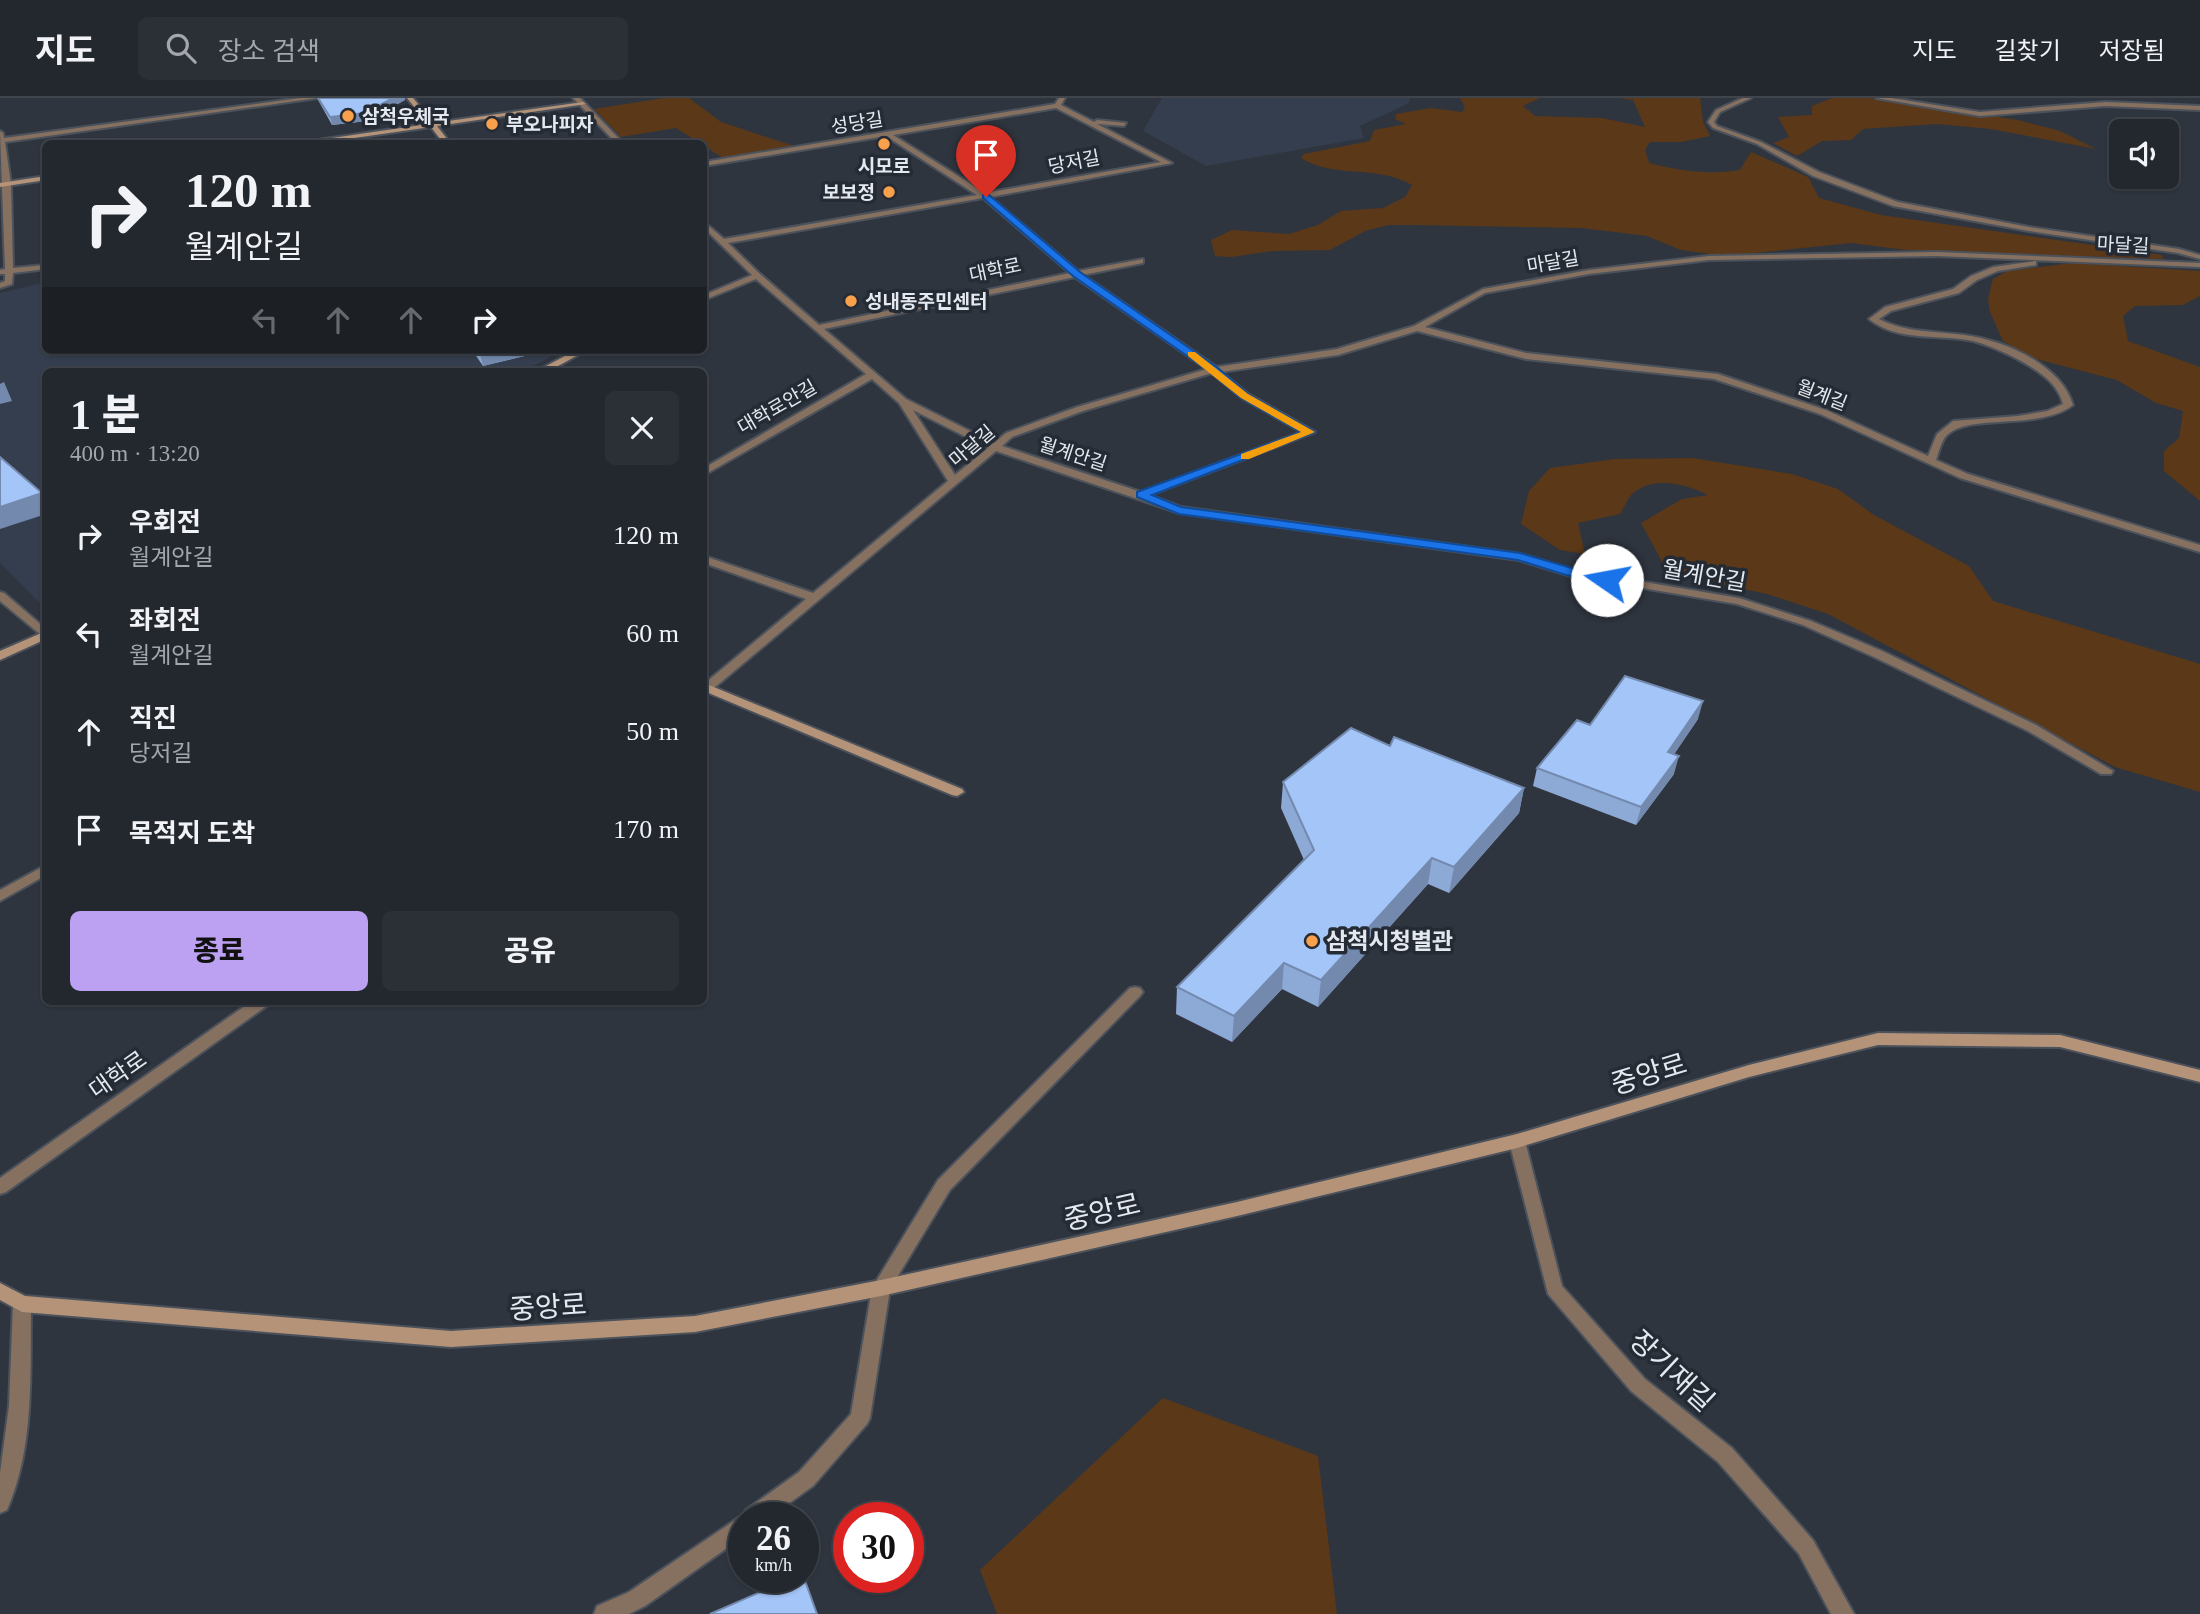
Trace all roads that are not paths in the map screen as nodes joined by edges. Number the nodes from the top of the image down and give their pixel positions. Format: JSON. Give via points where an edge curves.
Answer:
{"nodes":[{"id":1,"x":313,"y":98,"type":"edge"},
{"id":2,"x":410,"y":98,"type":"edge"},
{"id":3,"x":1062,"y":98,"type":"edge"},
{"id":4,"x":1748,"y":98,"type":"edge"},
{"id":5,"x":1879,"y":98,"type":"edge"},
{"id":6,"x":579,"y":101,"type":"edge"},
{"id":7,"x":1057,"y":106,"type":"junction"},
{"id":8,"x":2200,"y":108,"type":"edge"},
{"id":9,"x":1088,"y":122,"type":"junction"},
{"id":10,"x":432,"y":124,"type":"junction"},
{"id":11,"x":1124,"y":124,"type":"dead end"},
{"id":12,"x":887,"y":134,"type":"junction"},
{"id":13,"x":1,"y":137,"type":"edge"},
{"id":14,"x":322,"y":140,"type":"edge"},
{"id":15,"x":444,"y":140,"type":"edge"},
{"id":16,"x":617,"y":140,"type":"edge"},
{"id":17,"x":707,"y":164,"type":"edge"},
{"id":18,"x":42,"y":179,"type":"edge"},
{"id":19,"x":4,"y":184,"type":"edge"},
{"id":20,"x":986,"y":197,"type":"junction"},
{"id":21,"x":707,"y":227,"type":"edge"},
{"id":22,"x":723,"y":242,"type":"junction"},
{"id":23,"x":2066,"y":257,"type":"junction"},
{"id":24,"x":2200,"y":257,"type":"edge"},
{"id":25,"x":1140,"y":261,"type":"dead end"},
{"id":26,"x":2200,"y":265,"type":"edge"},
{"id":27,"x":42,"y":267,"type":"edge"},
{"id":28,"x":4,"y":272,"type":"edge"},
{"id":29,"x":1076,"y":274,"type":"junction"},
{"id":30,"x":757,"y":276,"type":"junction"},
{"id":31,"x":0,"y":286,"type":"edge"},
{"id":32,"x":707,"y":297,"type":"edge"},
{"id":33,"x":817,"y":328,"type":"junction"},
{"id":34,"x":1417,"y":328,"type":"junction"},
{"id":35,"x":575,"y":354,"type":"edge"},
{"id":36,"x":548,"y":368,"type":"edge"},
{"id":37,"x":1214,"y":370,"type":"junction"},
{"id":38,"x":870,"y":376,"type":"junction"},
{"id":39,"x":903,"y":401,"type":"junction"},
{"id":40,"x":994,"y":447,"type":"junction"},
{"id":41,"x":1931,"y":461,"type":"junction"},
{"id":42,"x":707,"y":470,"type":"edge"},
{"id":43,"x":954,"y":482,"type":"junction"},
{"id":44,"x":1141,"y":495,"type":"junction"},
{"id":45,"x":2200,"y":549,"type":"edge"},
{"id":46,"x":707,"y":560,"type":"edge"},
{"id":47,"x":0,"y":595,"type":"edge"},
{"id":48,"x":815,"y":598,"type":"junction"},
{"id":49,"x":42,"y":632,"type":"edge"},
{"id":50,"x":42,"y":636,"type":"edge"},
{"id":51,"x":0,"y":656,"type":"edge"},
{"id":52,"x":707,"y":687,"type":"edge"},
{"id":53,"x":707,"y":690,"type":"edge"},
{"id":54,"x":2106,"y":771,"type":"dead end"},
{"id":55,"x":957,"y":792,"type":"dead end"},
{"id":56,"x":42,"y":871,"type":"edge"},
{"id":57,"x":0,"y":897,"type":"edge"},
{"id":58,"x":1135,"y":992,"type":"dead end"},
{"id":59,"x":257,"y":1005,"type":"edge"},
{"id":60,"x":2200,"y":1076,"type":"edge"},
{"id":61,"x":1517,"y":1141,"type":"junction"},
{"id":62,"x":0,"y":1187,"type":"edge"},
{"id":63,"x":881,"y":1288,"type":"junction"},
{"id":64,"x":0,"y":1290,"type":"edge"},
{"id":65,"x":22,"y":1304,"type":"junction"},
{"id":66,"x":774,"y":1502,"type":"edge"},
{"id":67,"x":0,"y":1503,"type":"edge"},
{"id":68,"x":728,"y":1535,"type":"edge"},
{"id":69,"x":605,"y":1614,"type":"edge"},
{"id":70,"x":1843,"y":1614,"type":"edge"}],
"edges":[{"from":1,"to":13,"type":"street"},
{"from":2,"to":10,"type":"street"},
{"from":3,"to":7,"type":"street"},
{"from":4,"to":24,"type":"street","via":[[1718,111],[1711,122],[1859,192],[1930,211]]},
{"from":5,"to":8,"type":"street","via":[[1980,114],[2106,104]]},
{"from":6,"to":10,"type":"street"},
{"from":6,"to":16,"type":"street"},
{"from":7,"to":9,"type":"street"},
{"from":7,"to":12,"type":"street","name":"성당길"},
{"from":9,"to":11,"type":"street"},
{"from":9,"to":20,"type":"street","name":"당저길","via":[[1168,163]]},
{"from":10,"to":14,"type":"street"},
{"from":10,"to":15,"type":"street"},
{"from":12,"to":17,"type":"street","name":"성당길"},
{"from":12,"to":20,"type":"street"},
{"from":13,"to":19,"type":"street"},
{"from":18,"to":19,"type":"street"},
{"from":19,"to":28,"type":"street"},
{"from":20,"to":22,"type":"street"},
{"from":20,"to":29,"type":"street"},
{"from":21,"to":22,"type":"street"},
{"from":22,"to":30,"type":"street"},
{"from":23,"to":26,"type":"street","name":"마달길"},
{"from":23,"to":34,"type":"street","name":"마달길","via":[[1709,258],[1602,270],[1483,291]]},
{"from":23,"to":41,"type":"street","via":[[1996,269],[1956,291],[1888,309],[1873,319],[1889,330],[1975,339],[2002,349],[2052,377],[2063,390],[2068,405],[2050,414],[1956,423],[1940,436]]},
{"from":25,"to":29,"type":"street","name":"대학로"},
{"from":27,"to":28,"type":"street"},
{"from":28,"to":31,"type":"street","via":[[9,282]]},
{"from":29,"to":33,"type":"street","name":"대학로"},
{"from":29,"to":37,"type":"street"},
{"from":30,"to":32,"type":"street"},
{"from":30,"to":33,"type":"street"},
{"from":33,"to":38,"type":"street"},
{"from":34,"to":37,"type":"street","name":"마달길","via":[[1338,352]]},
{"from":34,"to":41,"type":"street","name":"월계길","via":[[1526,356],[1715,376],[1823,412]]},
{"from":35,"to":36,"type":"street"},
{"from":37,"to":40,"type":"street","name":"마달길","via":[[1080,409],[1009,435]]},
{"from":37,"to":44,"type":"street","via":[[1244,396],[1310,432]]},
{"from":38,"to":39,"type":"street"},
{"from":38,"to":42,"type":"street","name":"대학로안길"},
{"from":39,"to":40,"type":"street"},
{"from":39,"to":43,"type":"street"},
{"from":40,"to":43,"type":"street","name":"마달길"},
{"from":40,"to":44,"type":"street","name":"월계안길"},
{"from":41,"to":45,"type":"street","name":"월계길","via":[[1964,476]]},
{"from":43,"to":48,"type":"street"},
{"from":44,"to":54,"type":"street","name":"월계안길","via":[[1179,510],[1520,557],[1571,573],[1739,601],[1878,653],[2032,728]]},
{"from":46,"to":48,"type":"street"},
{"from":47,"to":49,"type":"street"},
{"from":48,"to":52,"type":"street"},
{"from":50,"to":51,"type":"street"},
{"from":53,"to":55,"type":"street"},
{"from":56,"to":57,"type":"street"},
{"from":58,"to":63,"type":"street","via":[[944,1185]]},
{"from":59,"to":62,"type":"street","name":"대학로"},
{"from":60,"to":61,"type":"street","name":"중앙로","via":[[2060,1041],[1878,1039],[1749,1071]]},
{"from":61,"to":63,"type":"street","name":"중앙로"},
{"from":61,"to":70,"type":"street","name":"장기재길","via":[[1554,1289],[1638,1385],[1725,1455],[1806,1547]]},
{"from":63,"to":65,"type":"street","name":"중앙로","via":[[695,1324],[451,1339]]},
{"from":63,"to":66,"type":"street","via":[[860,1418],[806,1479]]},
{"from":64,"to":65,"type":"street","name":"중앙로"},
{"from":65,"to":67,"type":"street","via":[[18,1411],[7,1489]]},
{"from":68,"to":69,"type":"street","via":[[637,1599]]}]}
